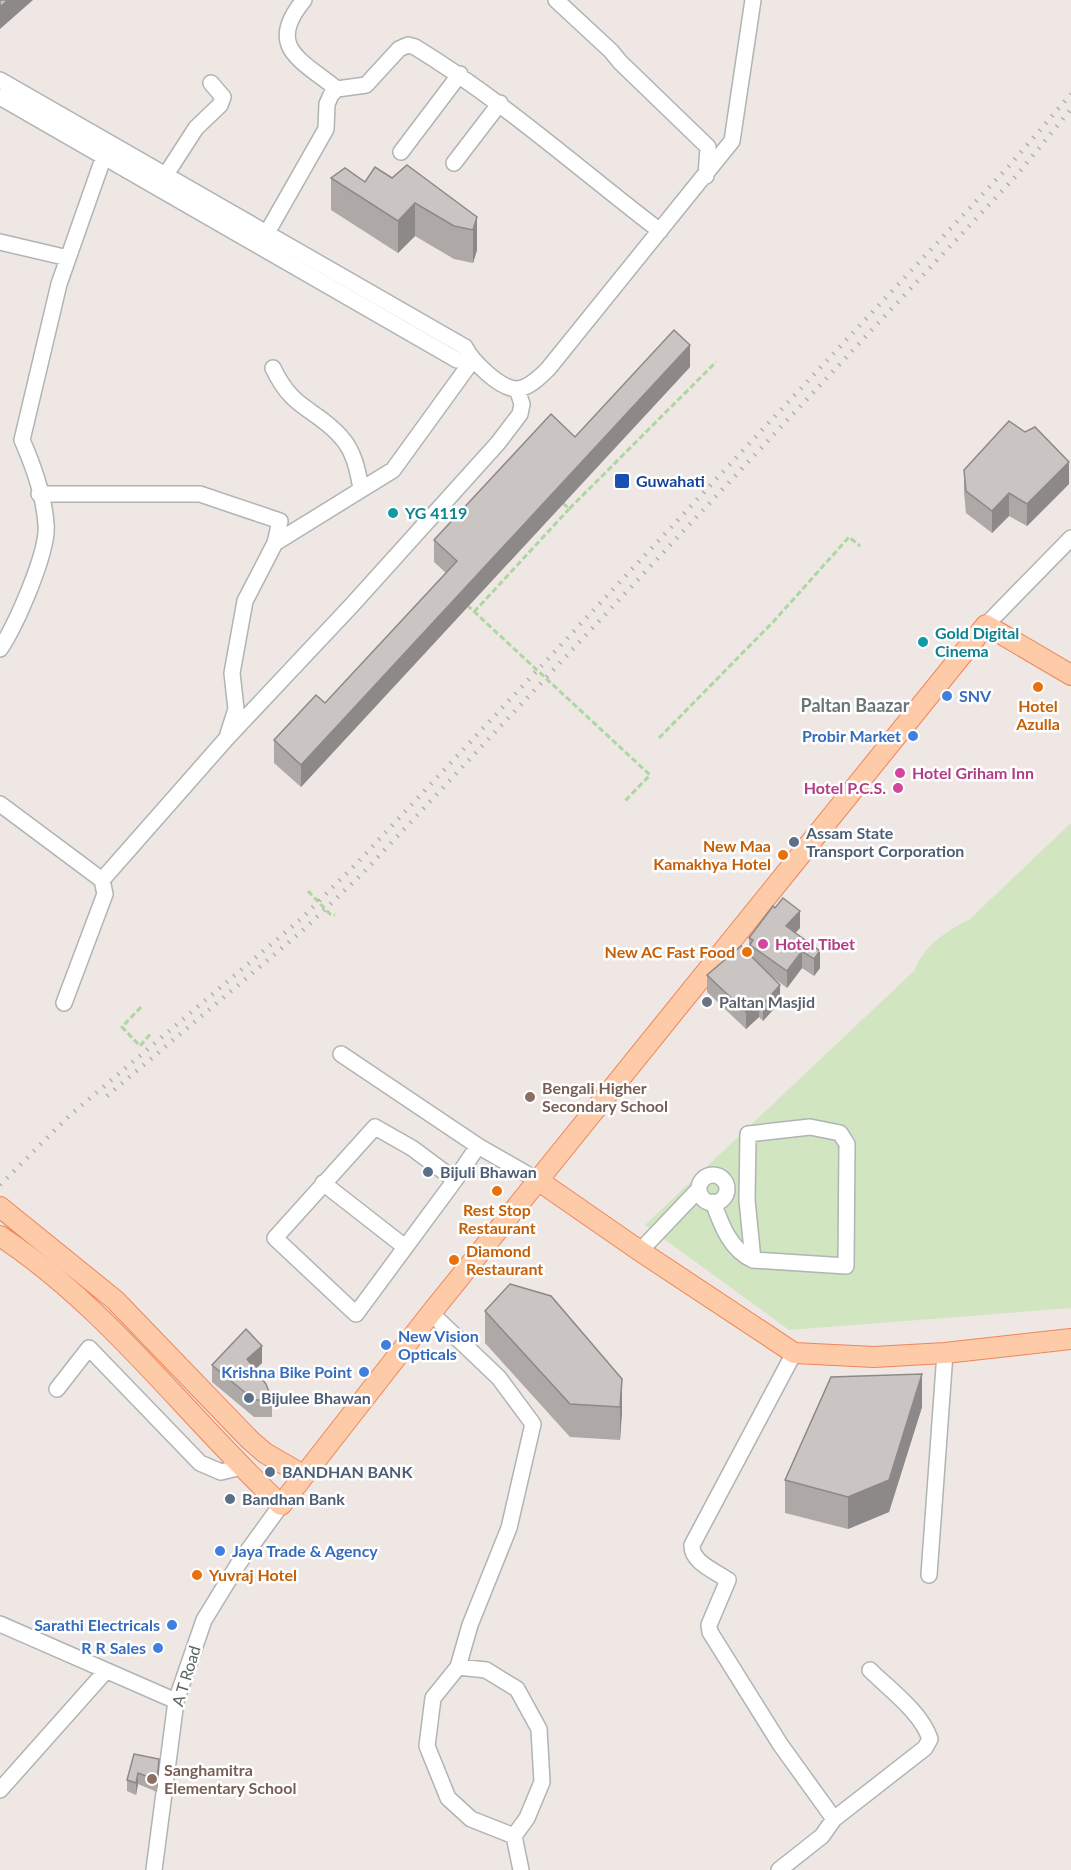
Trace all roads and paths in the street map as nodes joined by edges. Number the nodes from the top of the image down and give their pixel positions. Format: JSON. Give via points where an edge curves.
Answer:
{"nodes":[{"id":1,"x":304,"y":0,"type":"edge"},
{"id":2,"x":556,"y":0,"type":"edge"},
{"id":3,"x":753,"y":0,"type":"edge"},
{"id":4,"x":460,"y":74,"type":"junction"},
{"id":5,"x":0,"y":80,"type":"edge"},
{"id":6,"x":211,"y":83,"type":"dead end"},
{"id":7,"x":337,"y":89,"type":"junction"},
{"id":8,"x":0,"y":97,"type":"edge"},
{"id":9,"x":500,"y":103,"type":"junction"},
{"id":10,"x":401,"y":152,"type":"dead end"},
{"id":11,"x":104,"y":156,"type":"junction"},
{"id":12,"x":454,"y":163,"type":"dead end"},
{"id":13,"x":165,"y":176,"type":"junction"},
{"id":14,"x":706,"y":176,"type":"junction"},
{"id":15,"x":660,"y":231,"type":"junction"},
{"id":16,"x":263,"y":239,"type":"junction"},
{"id":17,"x":0,"y":242,"type":"edge"},
{"id":18,"x":68,"y":258,"type":"junction"},
{"id":19,"x":472,"y":361,"type":"junction"},
{"id":20,"x":716,"y":362,"type":"dead end"},
{"id":21,"x":273,"y":369,"type":"dead end"},
{"id":22,"x":517,"y":389,"type":"junction"},
{"id":23,"x":361,"y":489,"type":"junction"},
{"id":24,"x":39,"y":494,"type":"junction"},
{"id":25,"x":561,"y":502,"type":"edge"},
{"id":26,"x":569,"y":509,"type":"junction"},
{"id":27,"x":1071,"y":538,"type":"edge"},
{"id":28,"x":275,"y":543,"type":"junction"},
{"id":29,"x":860,"y":546,"type":"dead end"},
{"id":30,"x":461,"y":599,"type":"edge"},
{"id":31,"x":474,"y":612,"type":"junction"},
{"id":32,"x":986,"y":625,"type":"junction"},
{"id":33,"x":0,"y":649,"type":"edge"},
{"id":34,"x":1071,"y":675,"type":"edge"},
{"id":35,"x":227,"y":738,"type":"junction"},
{"id":36,"x":659,"y":738,"type":"dead end"},
{"id":37,"x":624,"y":802,"type":"dead end"},
{"id":38,"x":0,"y":804,"type":"edge"},
{"id":39,"x":102,"y":880,"type":"junction"},
{"id":40,"x":308,"y":891,"type":"dead end"},
{"id":41,"x":335,"y":915,"type":"dead end"},
{"id":42,"x":64,"y":1004,"type":"dead end"},
{"id":43,"x":141,"y":1007,"type":"dead end"},
{"id":44,"x":152,"y":1032,"type":"dead end"},
{"id":45,"x":341,"y":1054,"type":"dead end"},
{"id":46,"x":478,"y":1146,"type":"junction"},
{"id":47,"x":455,"y":1180,"type":"junction"},
{"id":48,"x":539,"y":1181,"type":"junction"},
{"id":49,"x":323,"y":1183,"type":"junction"},
{"id":50,"x":699,"y":1189,"type":"junction"},
{"id":51,"x":713,"y":1202,"type":"junction"},
{"id":52,"x":0,"y":1207,"type":"edge"},
{"id":53,"x":0,"y":1236,"type":"edge"},
{"id":54,"x":405,"y":1247,"type":"junction"},
{"id":55,"x":639,"y":1251,"type":"junction"},
{"id":56,"x":753,"y":1260,"type":"junction"},
{"id":57,"x":431,"y":1313,"type":"junction"},
{"id":58,"x":1071,"y":1339,"type":"edge"},
{"id":59,"x":794,"y":1353,"type":"junction"},
{"id":60,"x":945,"y":1353,"type":"junction"},
{"id":61,"x":57,"y":1389,"type":"dead end"},
{"id":62,"x":237,"y":1464,"type":"junction"},
{"id":63,"x":303,"y":1475,"type":"junction"},
{"id":64,"x":281,"y":1505,"type":"junction"},
{"id":65,"x":929,"y":1575,"type":"dead end"},
{"id":66,"x":0,"y":1624,"type":"edge"},
{"id":67,"x":458,"y":1667,"type":"junction"},
{"id":68,"x":870,"y":1670,"type":"dead end"},
{"id":69,"x":105,"y":1672,"type":"junction"},
{"id":70,"x":176,"y":1701,"type":"junction"},
{"id":71,"x":0,"y":1790,"type":"edge"},
{"id":72,"x":834,"y":1820,"type":"junction"},
{"id":73,"x":514,"y":1836,"type":"junction"},
{"id":74,"x":154,"y":1870,"type":"edge"},
{"id":75,"x":521,"y":1870,"type":"edge"},
{"id":76,"x":779,"y":1870,"type":"edge"}],
"edges":[{"from":1,"to":7,"type":"street","via":[[288,24],[286,42],[292,53]]},
{"from":2,"to":14,"type":"street","via":[[708,147]]},
{"from":3,"to":14,"type":"street","via":[[732,141]]},
{"from":4,"to":7,"type":"street","via":[[408,45],[399,49],[366,85]]},
{"from":4,"to":9,"type":"street"},
{"from":4,"to":10,"type":"street"},
{"from":5,"to":13,"type":"street"},
{"from":6,"to":13,"type":"street","via":[[223,97],[220,105],[196,128]]},
{"from":7,"to":16,"type":"street","via":[[328,99],[326,129]]},
{"from":8,"to":11,"type":"street"},
{"from":9,"to":12,"type":"street"},
{"from":9,"to":15,"type":"street"},
{"from":11,"to":16,"type":"street"},
{"from":11,"to":18,"type":"street"},
{"from":13,"to":16,"type":"street"},
{"from":14,"to":15,"type":"street"},
{"from":15,"to":22,"type":"street","via":[[548,369]]},
{"from":16,"to":19,"type":"street","via":[[457,360]]},
{"from":17,"to":18,"type":"street"},
{"from":18,"to":24,"type":"street","via":[[22,440]]},
{"from":19,"to":22,"type":"street","via":[[506,386]]},
{"from":19,"to":23,"type":"street","via":[[393,470]]},
{"from":20,"to":26,"type":"path"},
{"from":21,"to":23,"type":"street","via":[[294,401],[341,436],[355,463]]},
{"from":22,"to":35,"type":"street","via":[[522,404],[520,414],[498,443]]},
{"from":23,"to":28,"type":"street"},
{"from":24,"to":28,"type":"street","via":[[200,494],[280,521]]},
{"from":24,"to":33,"type":"street","via":[[47,526],[34,579]]},
{"from":25,"to":26,"type":"path"},
{"from":26,"to":31,"type":"path"},
{"from":27,"to":32,"type":"street"},
{"from":28,"to":35,"type":"street","via":[[245,601],[232,673],[236,709]]},
{"from":29,"to":36,"type":"path","via":[[849,537],[774,621]]},
{"from":30,"to":31,"type":"path","bridge":true},
{"from":31,"to":37,"type":"path","bridge":true,"via":[[650,775]]},
{"from":32,"to":34,"type":"main road"},
{"from":32,"to":48,"type":"main road"},
{"from":35,"to":39,"type":"street"},
{"from":38,"to":39,"type":"street"},
{"from":39,"to":42,"type":"street","via":[[105,894]]},
{"from":40,"to":41,"type":"path"},
{"from":43,"to":44,"type":"path","via":[[122,1027],[140,1046]]},
{"from":45,"to":46,"type":"street"},
{"from":46,"to":47,"type":"street"},
{"from":46,"to":48,"type":"street"},
{"from":47,"to":49,"type":"street","via":[[375,1127]]},
{"from":47,"to":54,"type":"street"},
{"from":48,"to":55,"type":"main road"},
{"from":48,"to":57,"type":"main road"},
{"from":49,"to":54,"type":"street"},
{"from":49,"to":54,"type":"street","via":[[276,1238],[356,1314]]},
{"from":50,"to":51,"type":"street","via":[[703,1199]]},
{"from":50,"to":51,"type":"street","via":[[707,1176],[722,1179],[726,1193]]},
{"from":50,"to":55,"type":"street"},
{"from":51,"to":56,"type":"street","via":[[722,1228],[743,1255]]},
{"from":52,"to":63,"type":"main road","via":[[115,1300],[250,1440]]},
{"from":53,"to":62,"type":"main road","via":[[117,1333]]},
{"from":55,"to":59,"type":"main road"},
{"from":56,"to":56,"type":"street","via":[[846,1266],[847,1144],[840,1133],[810,1127],[748,1134],[747,1200]]},
{"from":57,"to":63,"type":"main road"},
{"from":57,"to":67,"type":"street","via":[[499,1378],[533,1424],[509,1528],[470,1625]]},
{"from":58,"to":60,"type":"main road"},
{"from":59,"to":60,"type":"main road","via":[[874,1357]]},
{"from":59,"to":72,"type":"street","via":[[692,1545],[692,1552],[728,1580],[709,1625],[710,1632],[780,1744]]},
{"from":60,"to":65,"type":"street"},
{"from":61,"to":62,"type":"street","via":[[89,1348],[200,1463],[221,1472]]},
{"from":62,"to":64,"type":"main road"},
{"from":63,"to":64,"type":"main road"},
{"from":64,"to":70,"type":"street","name":"A T Road","via":[[204,1620]]},
{"from":66,"to":69,"type":"street"},
{"from":67,"to":73,"type":"street","via":[[433,1698],[427,1746],[448,1798],[471,1819]]},
{"from":67,"to":73,"type":"street","via":[[486,1670],[517,1689],[539,1729],[542,1782],[527,1818]]},
{"from":68,"to":72,"type":"street","via":[[913,1712],[930,1739],[925,1748]]},
{"from":69,"to":70,"type":"street"},
{"from":69,"to":71,"type":"street"},
{"from":70,"to":74,"type":"street","name":"A T Road"},
{"from":72,"to":76,"type":"street","via":[[822,1836]]},
{"from":73,"to":75,"type":"street"}]}
